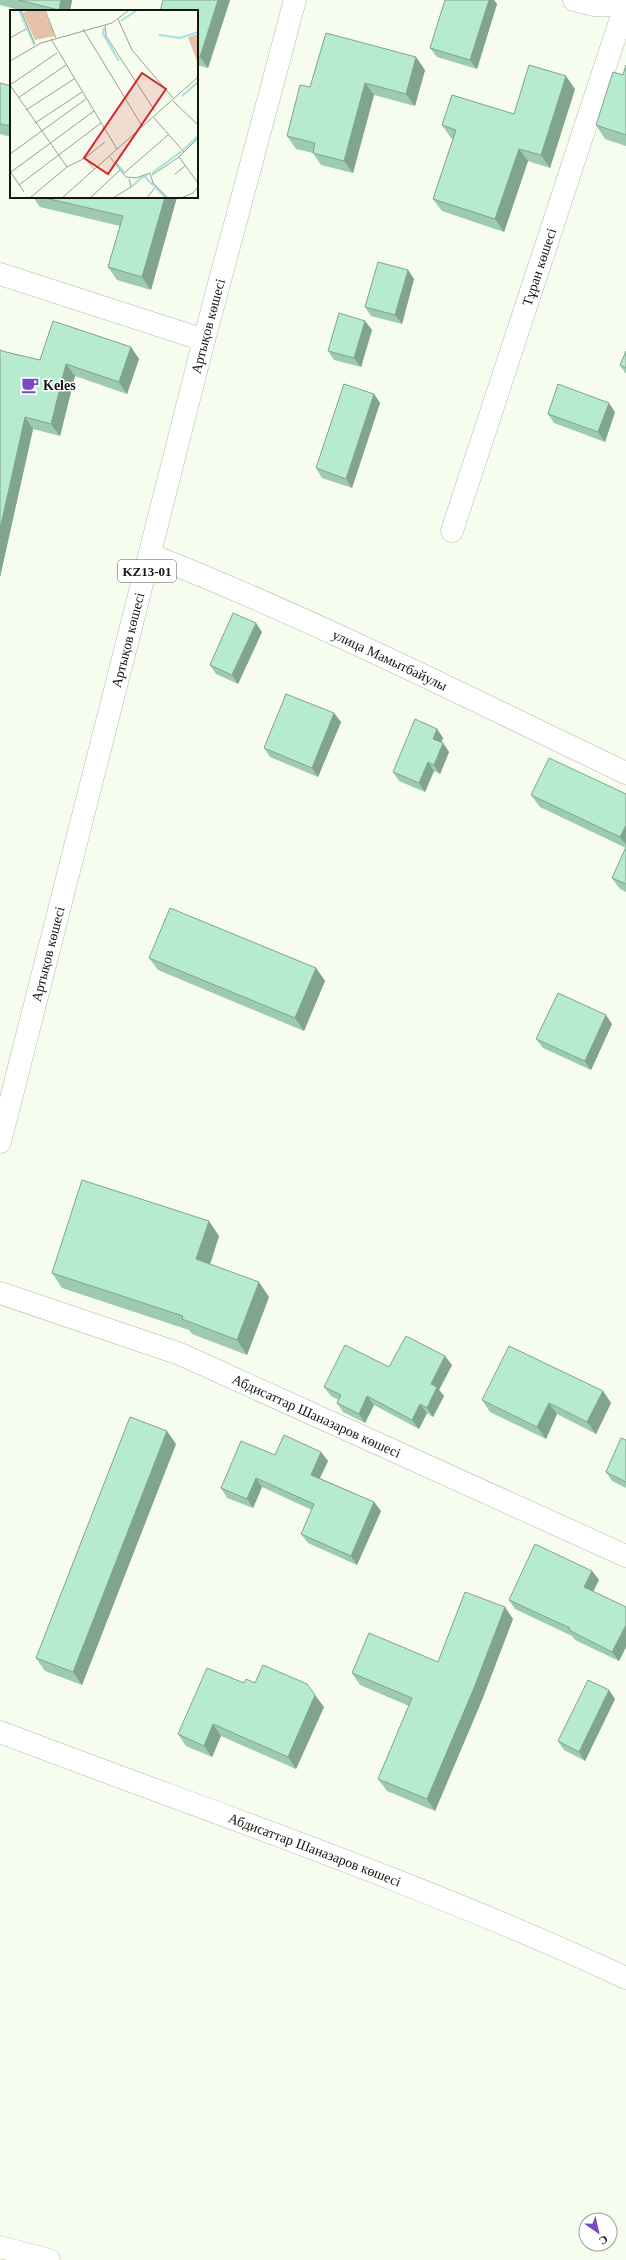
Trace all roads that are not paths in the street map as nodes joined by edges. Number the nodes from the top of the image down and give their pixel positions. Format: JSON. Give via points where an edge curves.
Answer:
{"nodes":[{"id":1,"x":295,"y":0,"type":"edge"},
{"id":2,"x":574,"y":0,"type":"edge"},
{"id":3,"x":625,"y":4,"type":"edge"},
{"id":4,"x":0,"y":274,"type":"edge"},
{"id":5,"x":204,"y":340,"type":"junction"},
{"id":6,"x":452,"y":531,"type":"dead end"},
{"id":7,"x":151,"y":555,"type":"junction"},
{"id":8,"x":626,"y":773,"type":"edge"},
{"id":9,"x":0,"y":1142,"type":"edge"},
{"id":10,"x":0,"y":1293,"type":"edge"},
{"id":11,"x":626,"y":1556,"type":"edge"},
{"id":12,"x":0,"y":1732,"type":"edge"},
{"id":13,"x":626,"y":1978,"type":"edge"},
{"id":14,"x":0,"y":2247,"type":"edge"},
{"id":15,"x":49,"y":2260,"type":"edge"}],
"edges":[{"from":1,"to":5,"type":"main road","name":"Артықов көшесі","number":"KZ13-01"},
{"from":2,"to":3,"type":"main road","via":[[594,5]]},
{"from":3,"to":6,"type":"main road","name":"Тұран көшесі"},
{"from":4,"to":5,"type":"main road"},
{"from":5,"to":7,"type":"main road","name":"Артықов көшесі","number":"KZ13-01"},
{"from":7,"to":8,"type":"main road","name":"улица Мамытбайулы","via":[[227,585],[363,646]]},
{"from":7,"to":9,"type":"main road","name":"Артықов көшесі","number":"KZ13-01"},
{"from":10,"to":11,"type":"main road","name":"Абдисаттар Шаназаров көшесі","via":[[180,1354]]},
{"from":12,"to":13,"type":"main road","name":"Абдисаттар Шаназаров көшесі","via":[[397,1879]]},
{"from":14,"to":15,"type":"main road"}]}
